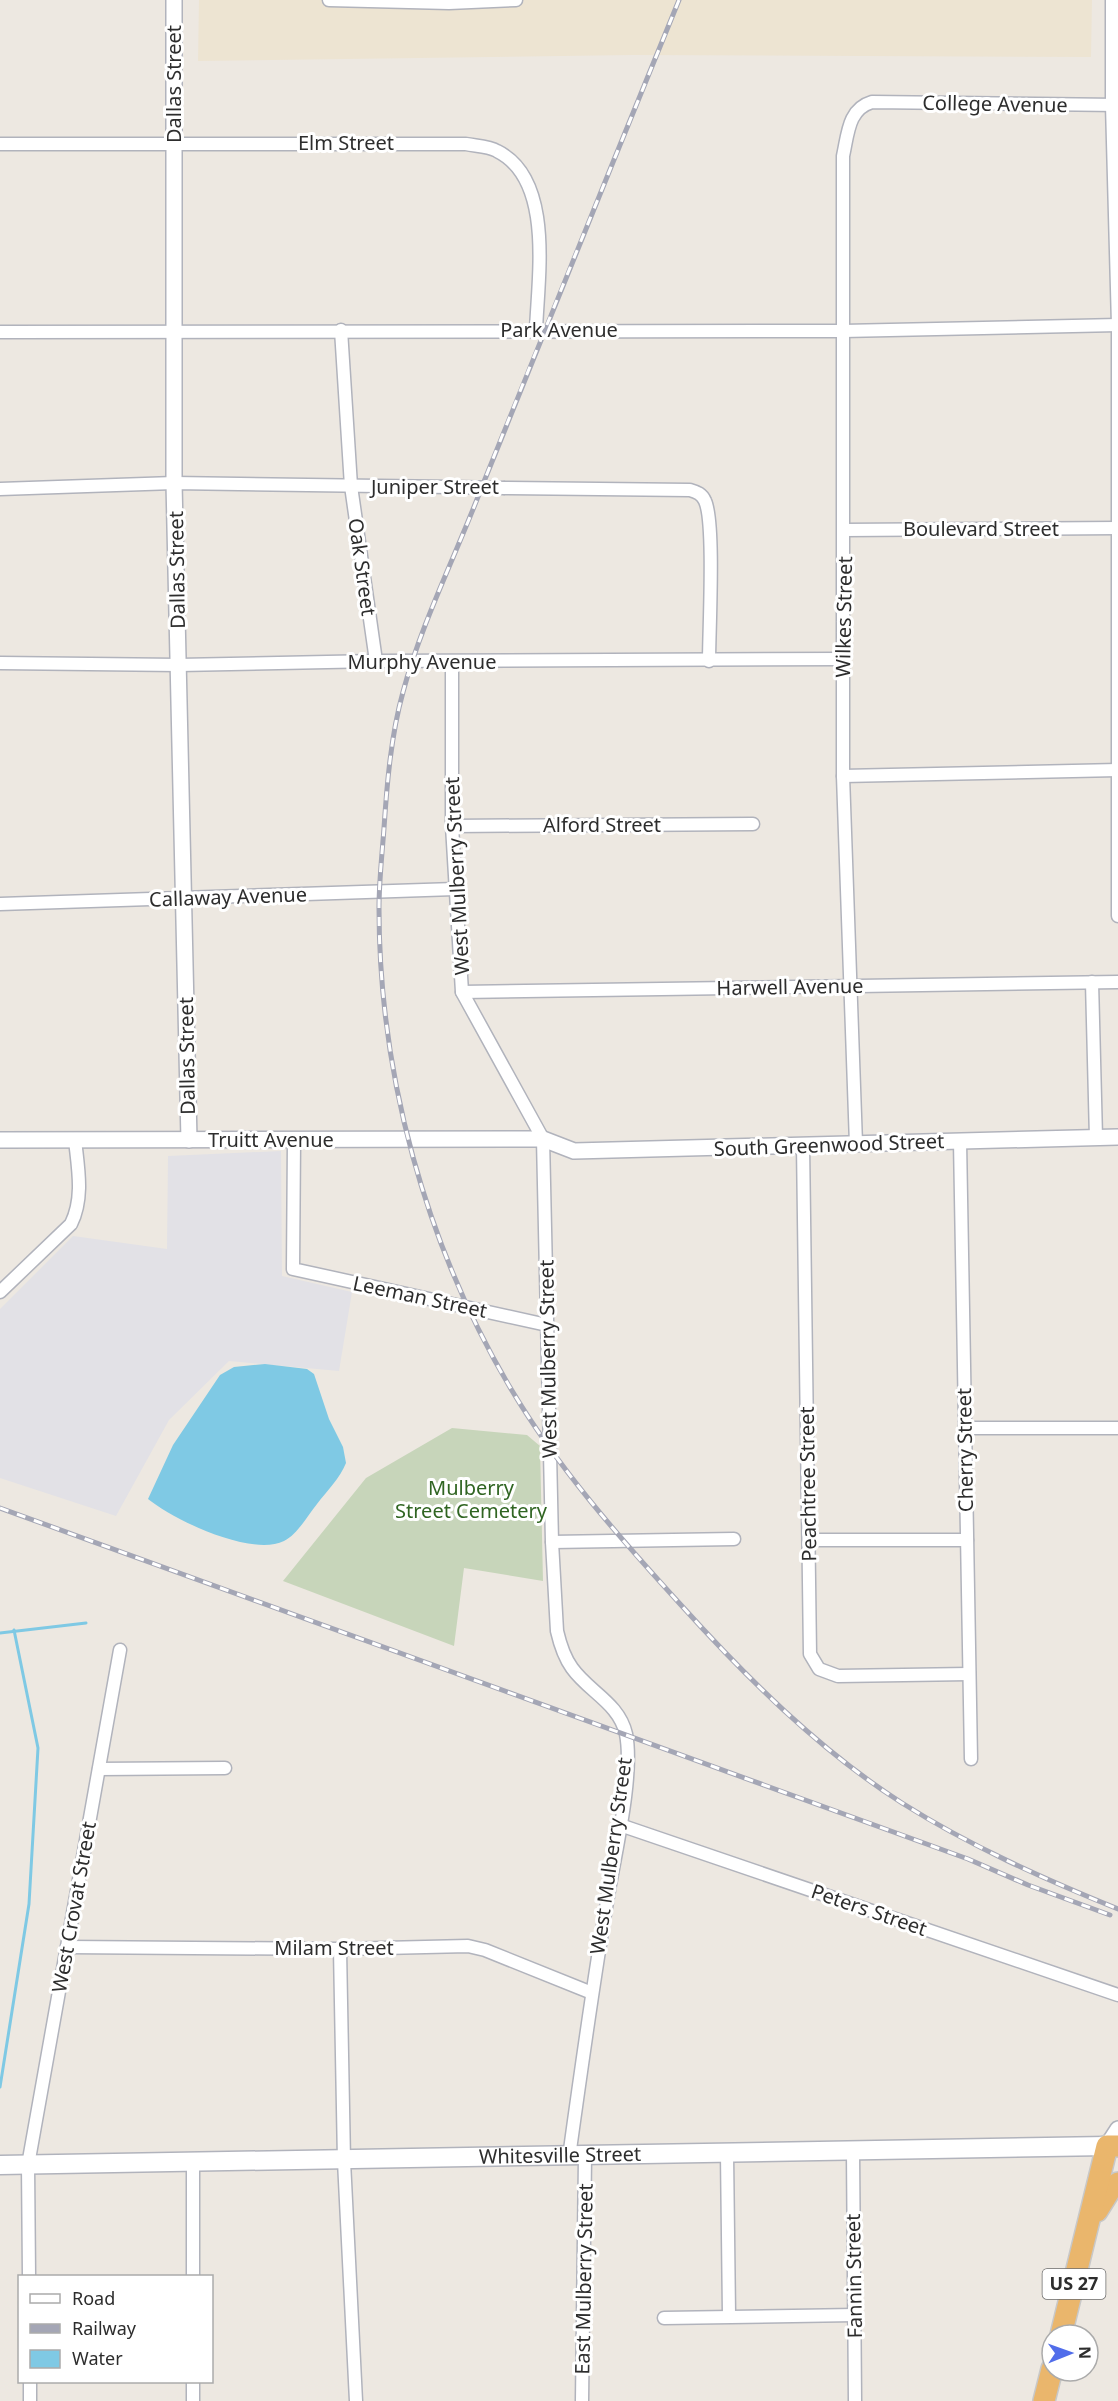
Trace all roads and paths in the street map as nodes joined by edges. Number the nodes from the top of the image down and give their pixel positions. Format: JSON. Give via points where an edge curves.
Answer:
{"nodes":[{"id":1,"x":329,"y":0,"type":"edge"},
{"id":2,"x":516,"y":0,"type":"edge"},
{"id":3,"x":1112,"y":0,"type":"edge"},
{"id":4,"x":177,"y":1,"type":"edge"},
{"id":5,"x":449,"y":2,"type":"edge"},
{"id":6,"x":872,"y":102,"type":"joint"},
{"id":7,"x":1115,"y":105,"type":"edge"},
{"id":8,"x":174,"y":143,"type":"junction"},
{"id":9,"x":0,"y":144,"type":"edge"},
{"id":10,"x":1118,"y":326,"type":"edge"},
{"id":11,"x":341,"y":330,"type":"junction"},
{"id":12,"x":536,"y":330,"type":"junction"},
{"id":13,"x":175,"y":331,"type":"junction"},
{"id":14,"x":843,"y":331,"type":"junction"},
{"id":15,"x":0,"y":332,"type":"edge"},
{"id":16,"x":174,"y":483,"type":"junction"},
{"id":17,"x":351,"y":486,"type":"junction"},
{"id":18,"x":0,"y":489,"type":"edge"},
{"id":19,"x":1118,"y":528,"type":"edge"},
{"id":20,"x":844,"y":530,"type":"junction"},
{"id":21,"x":843,"y":659,"type":"junction"},
{"id":22,"x":376,"y":661,"type":"junction"},
{"id":23,"x":709,"y":661,"type":"junction"},
{"id":24,"x":452,"y":662,"type":"junction"},
{"id":25,"x":0,"y":663,"type":"edge"},
{"id":26,"x":179,"y":665,"type":"junction"},
{"id":27,"x":1117,"y":770,"type":"edge"},
{"id":28,"x":843,"y":776,"type":"junction"},
{"id":29,"x":753,"y":824,"type":"dead end"},
{"id":30,"x":452,"y":826,"type":"junction"},
{"id":31,"x":455,"y":889,"type":"junction"},
{"id":32,"x":184,"y":898,"type":"junction"},
{"id":33,"x":0,"y":904,"type":"edge"},
{"id":34,"x":1118,"y":916,"type":"edge"},
{"id":35,"x":1092,"y":982,"type":"junction"},
{"id":36,"x":1118,"y":982,"type":"edge"},
{"id":37,"x":850,"y":986,"type":"junction"},
{"id":38,"x":462,"y":992,"type":"junction"},
{"id":39,"x":1118,"y":1137,"type":"edge"},
{"id":40,"x":1096,"y":1138,"type":"junction"},
{"id":41,"x":543,"y":1139,"type":"junction"},
{"id":42,"x":0,"y":1140,"type":"edge"},
{"id":43,"x":75,"y":1140,"type":"junction"},
{"id":44,"x":189,"y":1140,"type":"junction"},
{"id":45,"x":294,"y":1140,"type":"junction"},
{"id":46,"x":960,"y":1141,"type":"junction"},
{"id":47,"x":856,"y":1144,"type":"junction"},
{"id":48,"x":803,"y":1146,"type":"junction"},
{"id":49,"x":0,"y":1292,"type":"edge"},
{"id":50,"x":547,"y":1325,"type":"junction"},
{"id":51,"x":965,"y":1428,"type":"junction"},
{"id":52,"x":1118,"y":1428,"type":"edge"},
{"id":53,"x":734,"y":1539,"type":"dead end"},
{"id":54,"x":809,"y":1540,"type":"junction"},
{"id":55,"x":967,"y":1540,"type":"junction"},
{"id":56,"x":552,"y":1542,"type":"junction"},
{"id":57,"x":120,"y":1650,"type":"dead end"},
{"id":58,"x":969,"y":1674,"type":"junction"},
{"id":59,"x":971,"y":1759,"type":"dead end"},
{"id":60,"x":225,"y":1768,"type":"dead end"},
{"id":61,"x":99,"y":1769,"type":"junction"},
{"id":62,"x":620,"y":1825,"type":"junction"},
{"id":63,"x":67,"y":1947,"type":"junction"},
{"id":64,"x":340,"y":1949,"type":"junction"},
{"id":65,"x":592,"y":1992,"type":"junction"},
{"id":66,"x":1118,"y":1995,"type":"edge"},
{"id":67,"x":1114,"y":2140,"type":"edge"},
{"id":68,"x":853,"y":2152,"type":"junction"},
{"id":69,"x":727,"y":2154,"type":"junction"},
{"id":70,"x":577,"y":2157,"type":"junction"},
{"id":71,"x":344,"y":2161,"type":"junction"},
{"id":72,"x":193,"y":2164,"type":"junction"},
{"id":73,"x":0,"y":2165,"type":"edge"},
{"id":74,"x":28,"y":2165,"type":"junction"},
{"id":75,"x":1118,"y":2183,"type":"edge"},
{"id":76,"x":1087,"y":2233,"type":"junction"},
{"id":77,"x":29,"y":2275,"type":"edge"},
{"id":78,"x":193,"y":2275,"type":"edge"},
{"id":79,"x":729,"y":2315,"type":"junction"},
{"id":80,"x":855,"y":2315,"type":"junction"},
{"id":81,"x":664,"y":2318,"type":"dead end"},
{"id":82,"x":1064,"y":2323,"type":"edge"},
{"id":83,"x":30,"y":2383,"type":"edge"},
{"id":84,"x":193,"y":2383,"type":"edge"},
{"id":85,"x":1048,"y":2383,"type":"edge"},
{"id":86,"x":30,"y":2401,"type":"edge"},
{"id":87,"x":193,"y":2401,"type":"edge"},
{"id":88,"x":356,"y":2401,"type":"edge"},
{"id":89,"x":582,"y":2401,"type":"edge"},
{"id":90,"x":855,"y":2401,"type":"edge"},
{"id":91,"x":1044,"y":2401,"type":"edge"}],
"edges":[{"from":1,"to":5,"type":"street"},
{"from":2,"to":5,"type":"street"},
{"from":3,"to":7,"type":"street"},
{"from":4,"to":8,"type":"street","name":"Dallas Street"},
{"from":6,"to":7,"type":"street","name":"College Avenue"},
{"from":6,"to":14,"type":"street","name":"Wilkes Street","via":[[855,111],[843,156]]},
{"from":7,"to":10,"type":"street"},
{"from":8,"to":9,"type":"street","name":"Elm Street"},
{"from":8,"to":12,"type":"street","name":"Elm Street","via":[[466,144],[497,150],[529,182],[535,203],[539,242]]},
{"from":8,"to":13,"type":"street","name":"Dallas Street"},
{"from":10,"to":14,"type":"street","name":"Park Avenue"},
{"from":10,"to":19,"type":"street"},
{"from":11,"to":12,"type":"street","name":"Park Avenue"},
{"from":11,"to":13,"type":"street","name":"Park Avenue"},
{"from":11,"to":17,"type":"street","name":"Oak Street"},
{"from":12,"to":14,"type":"street","name":"Park Avenue"},
{"from":13,"to":15,"type":"street","name":"Park Avenue"},
{"from":13,"to":16,"type":"street","name":"Dallas Street"},
{"from":14,"to":20,"type":"street","name":"Wilkes Street"},
{"from":16,"to":17,"type":"street","name":"Juniper Street"},
{"from":16,"to":18,"type":"street","name":"Juniper Street"},
{"from":16,"to":26,"type":"street","name":"Dallas Street"},
{"from":17,"to":22,"type":"street","name":"Oak Street"},
{"from":17,"to":23,"type":"street","name":"Juniper Street","bridge":true,"via":[[699,493],[705,501],[709,525]]},
{"from":19,"to":20,"type":"street","name":"Boulevard Street"},
{"from":19,"to":27,"type":"street"},
{"from":20,"to":21,"type":"street","name":"Wilkes Street"},
{"from":21,"to":23,"type":"street","name":"Murphy Avenue"},
{"from":21,"to":28,"type":"street","name":"Wilkes Street"},
{"from":22,"to":24,"type":"street","name":"Murphy Avenue"},
{"from":22,"to":26,"type":"street","name":"Murphy Avenue"},
{"from":23,"to":24,"type":"street","name":"Murphy Avenue"},
{"from":24,"to":30,"type":"street","name":"West Mulberry Street"},
{"from":25,"to":26,"type":"street","name":"Murphy Avenue"},
{"from":26,"to":32,"type":"street","name":"Dallas Street"},
{"from":27,"to":28,"type":"street"},
{"from":27,"to":34,"type":"street"},
{"from":28,"to":37,"type":"street","name":"Wilkes Street"},
{"from":29,"to":30,"type":"street","name":"Alford Street"},
{"from":30,"to":31,"type":"street","name":"West Mulberry Street"},
{"from":31,"to":32,"type":"street","name":"Callaway Avenue"},
{"from":31,"to":38,"type":"street","name":"West Mulberry Street"},
{"from":32,"to":33,"type":"street","name":"Callaway Avenue"},
{"from":32,"to":44,"type":"street","name":"Dallas Street"},
{"from":35,"to":36,"type":"street","name":"Harwell Avenue"},
{"from":35,"to":37,"type":"street","name":"Harwell Avenue"},
{"from":35,"to":40,"type":"street"},
{"from":37,"to":38,"type":"street","name":"Harwell Avenue"},
{"from":37,"to":47,"type":"street","name":"Wilkes Street"},
{"from":38,"to":41,"type":"street","name":"West Mulberry Street"},
{"from":39,"to":40,"type":"street","name":"South Greenwood Street"},
{"from":40,"to":46,"type":"street","name":"South Greenwood Street"},
{"from":41,"to":45,"type":"street","name":"Truitt Avenue"},
{"from":41,"to":48,"type":"street","name":"South Greenwood Street","via":[[574,1151]]},
{"from":41,"to":50,"type":"street","name":"West Mulberry Street"},
{"from":42,"to":43,"type":"street","name":"Truitt Avenue"},
{"from":43,"to":44,"type":"street","name":"Truitt Avenue"},
{"from":43,"to":49,"type":"street","via":[[79,1180],[76,1213],[70,1224]]},
{"from":44,"to":45,"type":"street","name":"Truitt Avenue"},
{"from":45,"to":50,"type":"street","name":"Leeman Street","via":[[293,1269]]},
{"from":46,"to":47,"type":"street","name":"South Greenwood Street"},
{"from":46,"to":51,"type":"street","name":"Cherry Street"},
{"from":47,"to":48,"type":"street","name":"South Greenwood Street"},
{"from":48,"to":54,"type":"street","name":"Peachtree Street"},
{"from":50,"to":56,"type":"street","name":"West Mulberry Street"},
{"from":51,"to":52,"type":"street"},
{"from":51,"to":55,"type":"street","name":"Cherry Street"},
{"from":53,"to":56,"type":"street"},
{"from":54,"to":55,"type":"street"},
{"from":54,"to":58,"type":"street","name":"Peachtree Street","via":[[810,1654],[819,1670],[838,1676]]},
{"from":55,"to":58,"type":"street","name":"Cherry Street"},
{"from":56,"to":62,"type":"street","name":"West Mulberry Street","via":[[560,1645],[573,1671],[603,1696],[626,1733]]},
{"from":57,"to":61,"type":"street","name":"West Crovat Street"},
{"from":58,"to":59,"type":"street","name":"Cherry Street"},
{"from":60,"to":61,"type":"street"},
{"from":61,"to":63,"type":"street","name":"West Crovat Street"},
{"from":62,"to":65,"type":"street","name":"West Mulberry Street"},
{"from":62,"to":66,"type":"street","name":"Peters Street"},
{"from":63,"to":64,"type":"street","name":"Milam Street"},
{"from":63,"to":74,"type":"street","name":"West Crovat Street"},
{"from":64,"to":65,"type":"street","name":"Milam Street","via":[[468,1946]]},
{"from":64,"to":71,"type":"street"},
{"from":65,"to":70,"type":"street","name":"West Mulberry Street"},
{"from":67,"to":68,"type":"main road","name":"Whitesville Street"},
{"from":67,"to":76,"type":"highway","number":"US 27"},
{"from":68,"to":69,"type":"main road","name":"Whitesville Street"},
{"from":68,"to":80,"type":"street","name":"Fannin Street"},
{"from":69,"to":70,"type":"main road","name":"Whitesville Street"},
{"from":69,"to":79,"type":"street"},
{"from":70,"to":71,"type":"main road","name":"Whitesville Street"},
{"from":70,"to":89,"type":"street","name":"East Mulberry Street"},
{"from":71,"to":72,"type":"main road","name":"Whitesville Street"},
{"from":71,"to":88,"type":"street"},
{"from":72,"to":74,"type":"main road","name":"Whitesville Street"},
{"from":72,"to":78,"type":"street"},
{"from":73,"to":74,"type":"main road","name":"Whitesville Street"},
{"from":74,"to":77,"type":"street","name":"West Crovat Street"},
{"from":75,"to":76,"type":"highway","via":[[1100,2205]]},
{"from":76,"to":82,"type":"highway","number":"US 27"},
{"from":79,"to":80,"type":"street"},
{"from":79,"to":81,"type":"street"},
{"from":80,"to":90,"type":"street","name":"Fannin Street"},
{"from":83,"to":86,"type":"street"},
{"from":84,"to":87,"type":"street"},
{"from":85,"to":91,"type":"highway"}]}
